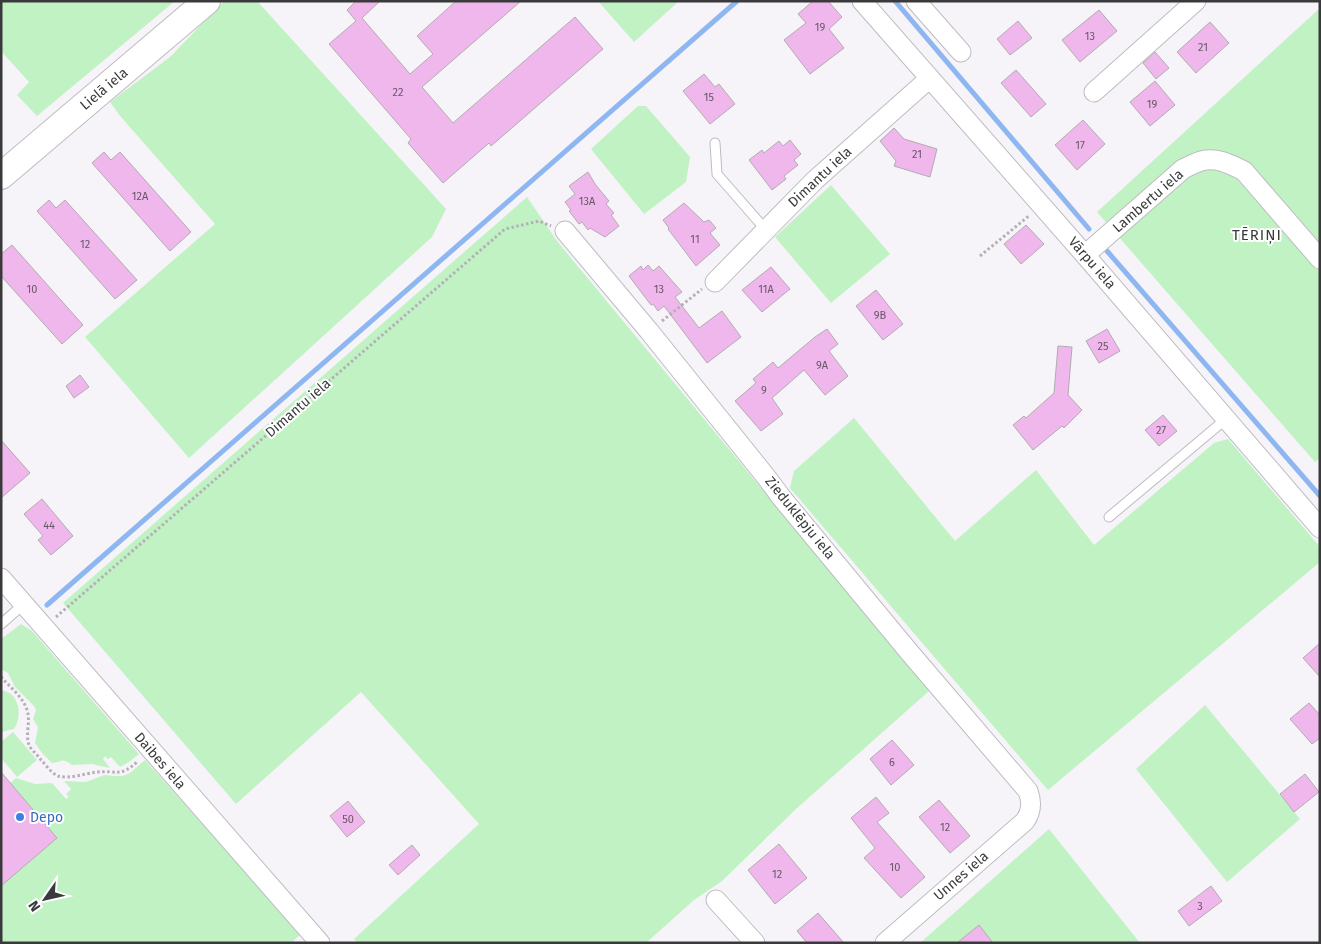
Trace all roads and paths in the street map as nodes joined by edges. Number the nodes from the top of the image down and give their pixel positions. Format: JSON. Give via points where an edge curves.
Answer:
{"nodes":[{"id":1,"x":207,"y":1,"type":"edge"},
{"id":2,"x":862,"y":1,"type":"edge"},
{"id":3,"x":916,"y":1,"type":"edge"},
{"id":4,"x":1196,"y":1,"type":"edge"},
{"id":5,"x":962,"y":52,"type":"dead end"},
{"id":6,"x":930,"y":78,"type":"junction"},
{"id":7,"x":1094,"y":92,"type":"dead end"},
{"id":8,"x":715,"y":143,"type":"dead end"},
{"id":9,"x":1,"y":176,"type":"edge"},
{"id":10,"x":1041,"y":205,"type":"junction"},
{"id":11,"x":765,"y":230,"type":"junction"},
{"id":12,"x":565,"y":231,"type":"joint"},
{"id":13,"x":1085,"y":255,"type":"junction"},
{"id":14,"x":980,"y":256,"type":"dead end"},
{"id":15,"x":1320,"y":259,"type":"edge"},
{"id":16,"x":715,"y":282,"type":"joint"},
{"id":17,"x":649,"y":331,"type":"junction"},
{"id":18,"x":1226,"y":419,"type":"junction"},
{"id":19,"x":1109,"y":518,"type":"dead end"},
{"id":20,"x":1320,"y":528,"type":"edge"},
{"id":21,"x":1,"y":578,"type":"edge"},
{"id":22,"x":24,"y":604,"type":"junction"},
{"id":23,"x":1,"y":624,"type":"edge"},
{"id":24,"x":44,"y":627,"type":"junction"},
{"id":25,"x":2,"y":679,"type":"edge"},
{"id":26,"x":149,"y":748,"type":"junction"},
{"id":27,"x":1031,"y":806,"type":"joint"},
{"id":28,"x":716,"y":900,"type":"dead end"},
{"id":29,"x":314,"y":941,"type":"edge"},
{"id":30,"x":755,"y":943,"type":"edge"},
{"id":31,"x":885,"y":943,"type":"edge"}],
"edges":[{"from":1,"to":9,"type":"street","name":"Lielā iela"},
{"from":2,"to":6,"type":"street","name":"Vārpu iela"},
{"from":3,"to":5,"type":"street"},
{"from":4,"to":7,"type":"street"},
{"from":6,"to":10,"type":"street","name":"Vārpu iela"},
{"from":6,"to":11,"type":"street","name":"Dimantu iela","via":[[815,180]]},
{"from":8,"to":11,"type":"lane","via":[[717,174]]},
{"from":10,"to":13,"type":"street","name":"Vārpu iela"},
{"from":10,"to":14,"type":"path"},
{"from":11,"to":16,"type":"street","name":"Dimantu iela"},
{"from":12,"to":17,"type":"street","name":"Zieduklēpju iela"},
{"from":12,"to":24,"type":"path","name":"Dimantu iela","via":[[539,221],[505,229]]},
{"from":13,"to":15,"type":"street","name":"Lambertu iela","via":[[1183,169],[1202,161],[1216,160],[1228,162],[1244,171]]},
{"from":13,"to":18,"type":"street","name":"Vārpu iela"},
{"from":16,"to":17,"type":"path","via":[[704,287]]},
{"from":17,"to":27,"type":"street","name":"Zieduklēpju iela","via":[[781,497],[1028,791]]},
{"from":18,"to":19,"type":"lane"},
{"from":18,"to":20,"type":"street","name":"Vārpu iela"},
{"from":21,"to":22,"type":"street","name":"Daibes iela"},
{"from":22,"to":23,"type":"lane"},
{"from":22,"to":24,"type":"street","name":"Daibes iela"},
{"from":24,"to":26,"type":"street","name":"Daibes iela"},
{"from":25,"to":26,"type":"path","via":[[28,711],[29,745],[58,776],[121,772],[132,766]]},
{"from":26,"to":29,"type":"street","name":"Daibes iela"},
{"from":27,"to":31,"type":"street","name":"Unnes iela","via":[[1025,821]]},
{"from":28,"to":30,"type":"street"}]}
